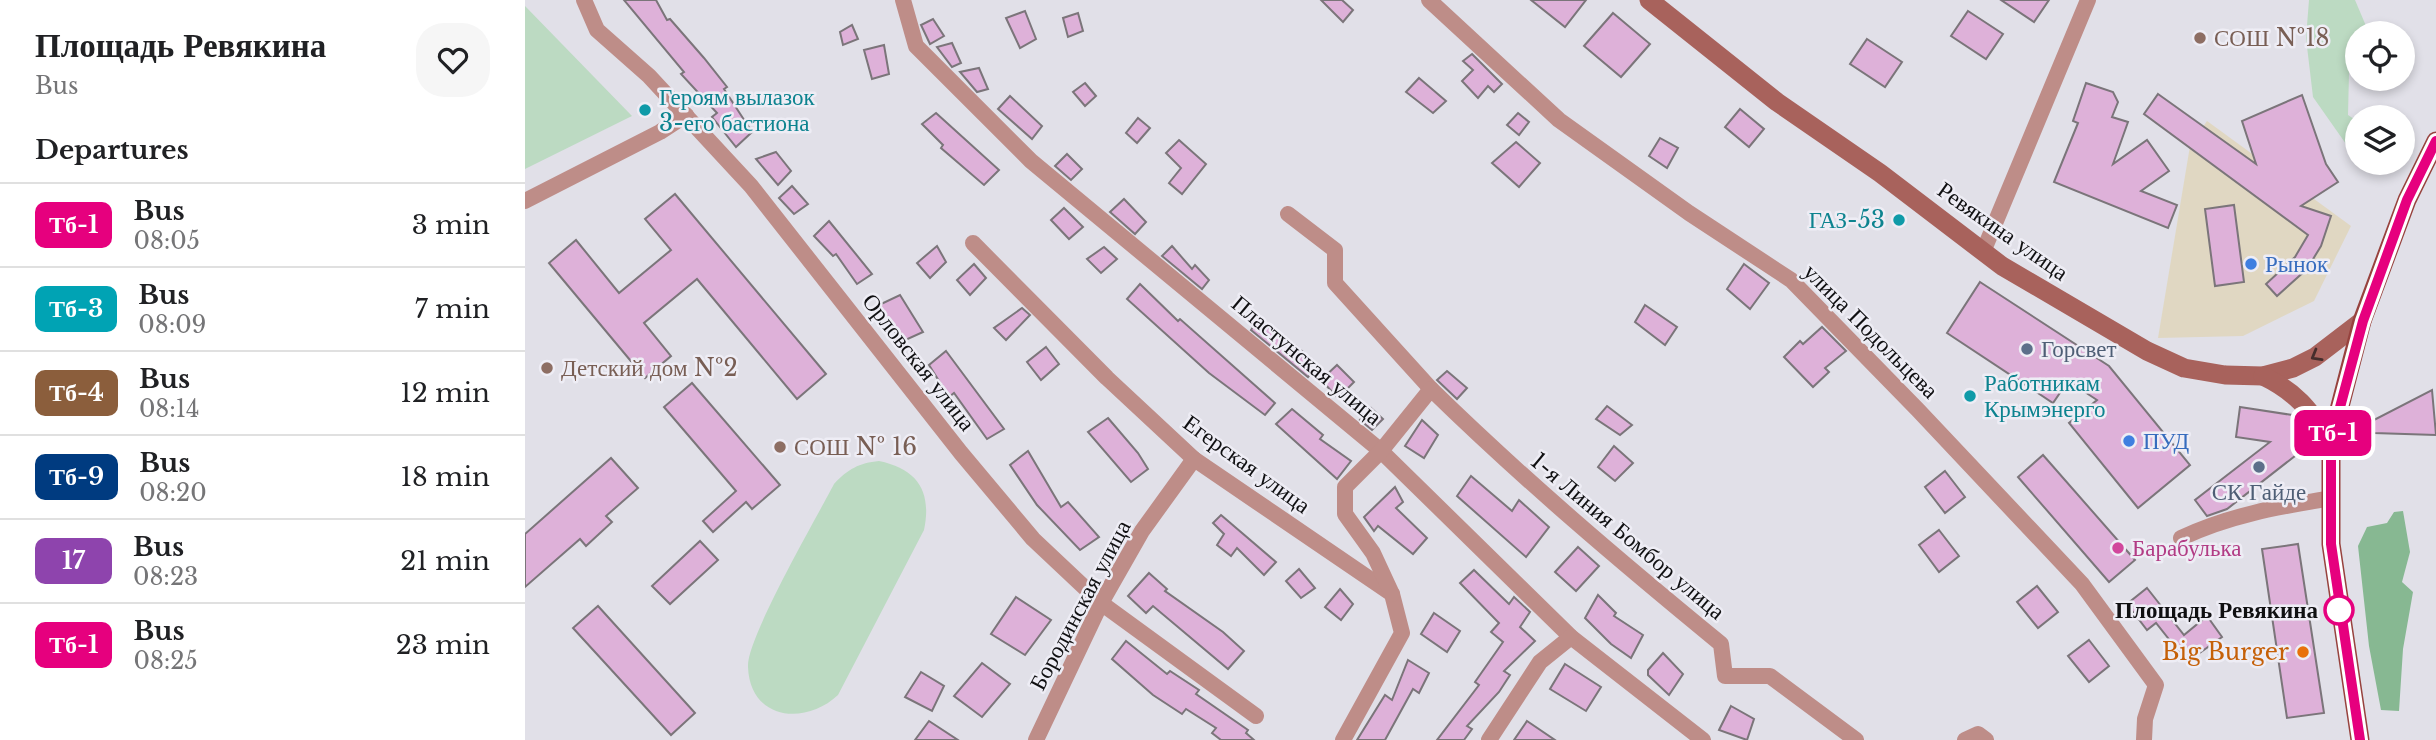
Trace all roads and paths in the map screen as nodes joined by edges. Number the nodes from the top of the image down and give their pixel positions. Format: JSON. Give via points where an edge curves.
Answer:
{"nodes":[{"id":1,"x":584,"y":0,"type":"edge"},
{"id":2,"x":903,"y":0,"type":"edge"},
{"id":3,"x":1429,"y":0,"type":"edge"},
{"id":4,"x":1649,"y":0,"type":"edge"},
{"id":5,"x":2088,"y":0,"type":"edge"},
{"id":6,"x":686,"y":114,"type":"junction"},
{"id":7,"x":2436,"y":141,"type":"edge"},
{"id":8,"x":525,"y":201,"type":"edge"},
{"id":9,"x":1289,"y":214,"type":"dead end"},
{"id":10,"x":973,"y":243,"type":"dead end"},
{"id":11,"x":1983,"y":252,"type":"junction"},
{"id":12,"x":2363,"y":321,"type":"junction"},
{"id":13,"x":2263,"y":376,"type":"junction"},
{"id":14,"x":1431,"y":389,"type":"junction"},
{"id":15,"x":2331,"y":441,"type":"junction"},
{"id":16,"x":1381,"y":451,"type":"junction"},
{"id":17,"x":1194,"y":459,"type":"junction"},
{"id":18,"x":2331,"y":498,"type":"junction"},
{"id":19,"x":2181,"y":538,"type":"dead end"},
{"id":20,"x":1392,"y":594,"type":"junction"},
{"id":21,"x":1101,"y":603,"type":"junction"},
{"id":22,"x":1571,"y":637,"type":"junction"},
{"id":23,"x":1257,"y":716,"type":"dead end"},
{"id":24,"x":1685,"y":735,"type":"edge"},
{"id":25,"x":1036,"y":740,"type":"edge"},
{"id":26,"x":1343,"y":740,"type":"edge"},
{"id":27,"x":1489,"y":740,"type":"edge"},
{"id":28,"x":1703,"y":740,"type":"edge"},
{"id":29,"x":1856,"y":740,"type":"edge"},
{"id":30,"x":1965,"y":740,"type":"edge"},
{"id":31,"x":1986,"y":740,"type":"edge"},
{"id":32,"x":2144,"y":740,"type":"edge"},
{"id":33,"x":2360,"y":740,"type":"edge"}],
"edges":[{"from":1,"to":6,"type":"street","name":"Орловская улица","via":[[597,30]]},
{"from":2,"to":16,"type":"street","name":"Пластунская улица","via":[[916,46],[1031,161]]},
{"from":3,"to":32,"type":"street","name":"улица Подольцева","via":[[1559,120],[1791,280],[1918,410],[2082,584],[2156,685]]},
{"from":4,"to":11,"type":"main road","name":"Ревякина улица","via":[[1777,102]]},
{"from":5,"to":11,"type":"street"},
{"from":6,"to":8,"type":"street"},
{"from":6,"to":21,"type":"street","name":"Орловская улица","via":[[751,186],[1025,529]]},
{"from":7,"to":12,"type":"main road","via":[[2407,200]]},
{"from":9,"to":14,"type":"street","via":[[1335,250],[1335,283]]},
{"from":10,"to":17,"type":"street","name":"Егерская улица"},
{"from":11,"to":13,"type":"main road","name":"Ревякина улица","via":[[2184,368]]},
{"from":12,"to":13,"type":"main road","name":"Ревякина улица","one_way":true,"via":[[2315,357]]},
{"from":12,"to":15,"type":"main road"},
{"from":13,"to":15,"type":"main road","via":[[2289,388]]},
{"from":14,"to":16,"type":"street"},
{"from":14,"to":29,"type":"street","name":"1-я Линия Бомбор улица","via":[[1600,545],[1721,644],[1725,676],[1770,676]]},
{"from":15,"to":18,"type":"main road"},
{"from":16,"to":20,"type":"street","via":[[1345,487],[1345,514],[1373,553]]},
{"from":16,"to":22,"type":"street","name":"Пластунская улица"},
{"from":17,"to":20,"type":"street","name":"Егерская улица"},
{"from":17,"to":21,"type":"street","name":"Бородинская улица","via":[[1142,531]]},
{"from":18,"to":19,"type":"street","via":[[2229,518]]},
{"from":18,"to":33,"type":"main road","via":[[2336,589]]},
{"from":20,"to":26,"type":"street","via":[[1402,633]]},
{"from":21,"to":23,"type":"street","name":"Орловская улица"},
{"from":21,"to":25,"type":"street","name":"Бородинская улица"},
{"from":22,"to":24,"type":"street","name":"Пластунская улица","via":[[1688,726]]},
{"from":22,"to":27,"type":"street","via":[[1540,662]]},
{"from":24,"to":28,"type":"street","name":"Пластунская улица"},
{"from":30,"to":31,"type":"street","via":[[1977,734]]}]}
